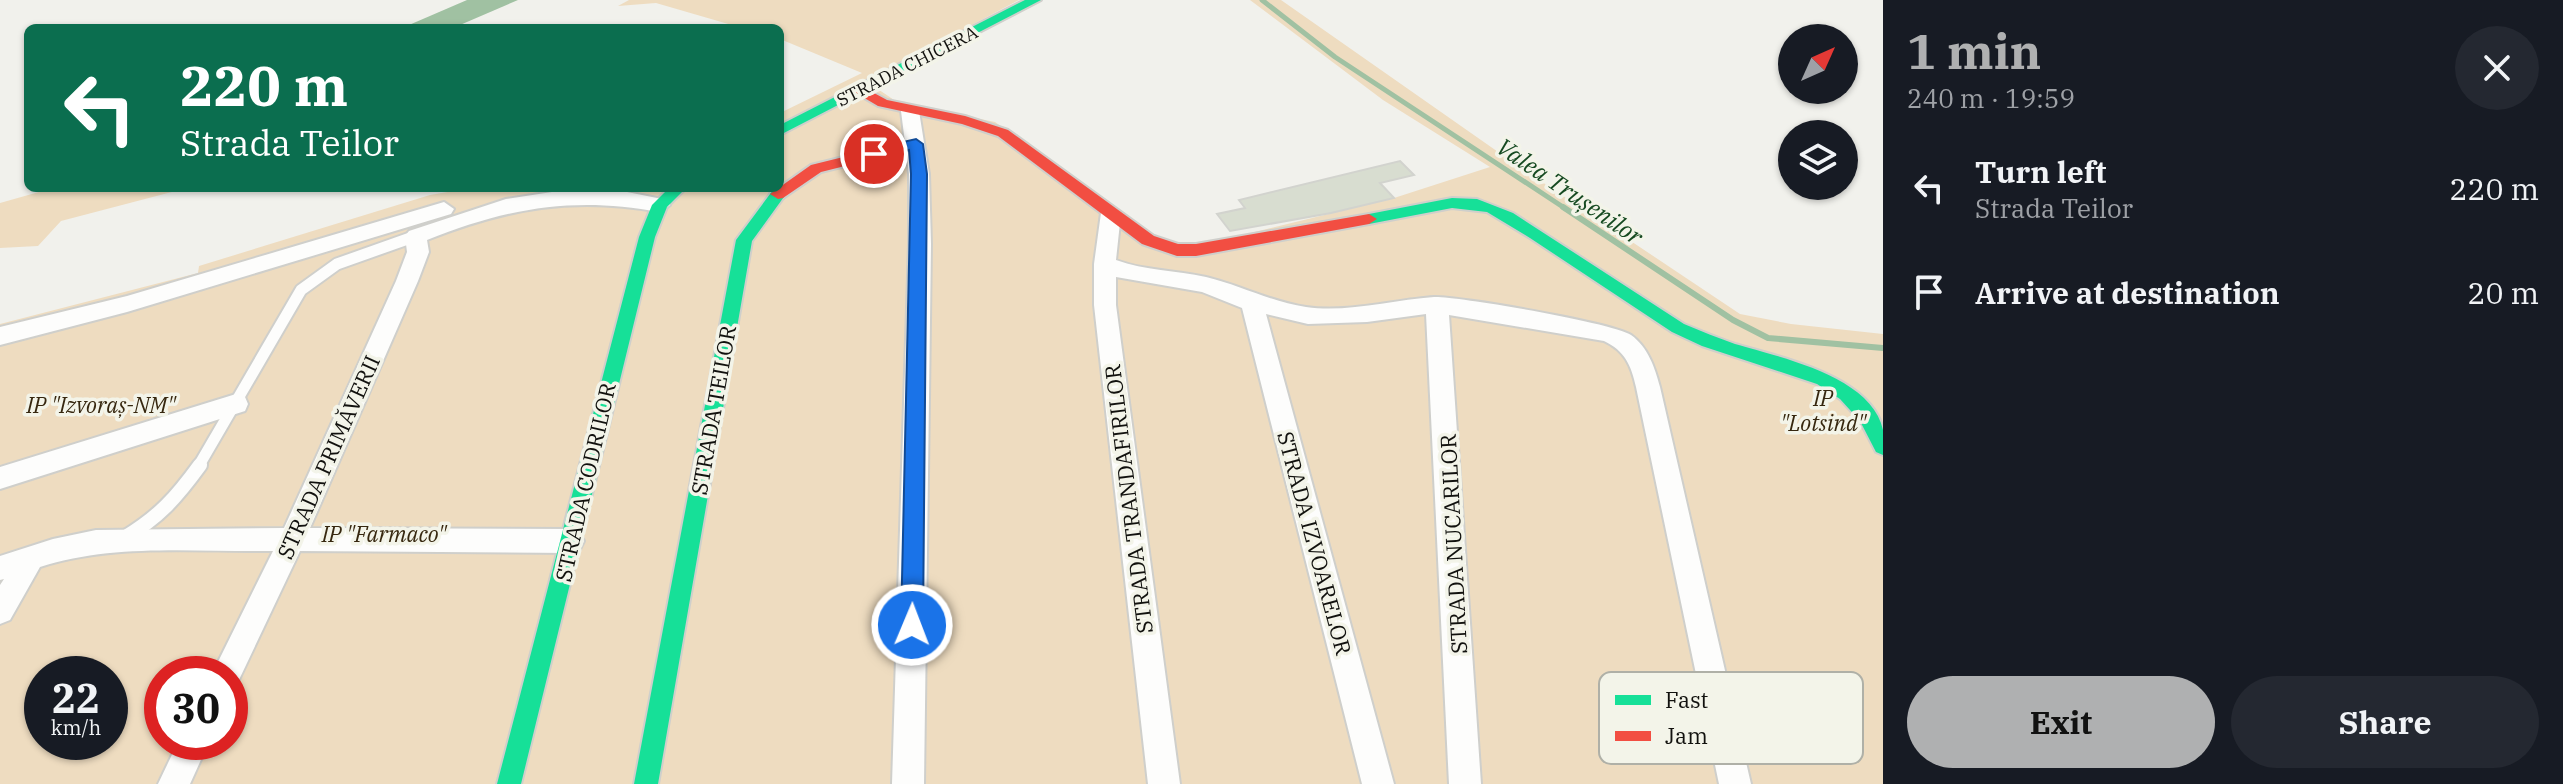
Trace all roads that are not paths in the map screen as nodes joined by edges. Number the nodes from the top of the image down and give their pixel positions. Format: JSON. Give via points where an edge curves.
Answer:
{"nodes":[{"id":1,"x":1035,"y":0,"type":"edge"},
{"id":2,"x":861,"y":90,"type":"junction"},
{"id":3,"x":910,"y":111,"type":"junction"},
{"id":4,"x":784,"y":129,"type":"edge"},
{"id":5,"x":916,"y":144,"type":"junction"},
{"id":6,"x":784,"y":188,"type":"edge"},
{"id":7,"x":518,"y":192,"type":"edge"},
{"id":8,"x":674,"y":192,"type":"edge"},
{"id":9,"x":779,"y":192,"type":"edge"},
{"id":10,"x":660,"y":205,"type":"junction"},
{"id":11,"x":1111,"y":213,"type":"junction"},
{"id":12,"x":416,"y":236,"type":"junction"},
{"id":13,"x":1105,"y":264,"type":"junction"},
{"id":14,"x":1252,"y":303,"type":"junction"},
{"id":15,"x":1437,"y":305,"type":"junction"},
{"id":16,"x":0,"y":336,"type":"edge"},
{"id":17,"x":236,"y":404,"type":"junction"},
{"id":18,"x":1883,"y":447,"type":"edge"},
{"id":19,"x":0,"y":478,"type":"edge"},
{"id":20,"x":292,"y":539,"type":"junction"},
{"id":21,"x":571,"y":541,"type":"junction"},
{"id":22,"x":117,"y":542,"type":"junction"},
{"id":23,"x":30,"y":559,"type":"junction"},
{"id":24,"x":0,"y":568,"type":"edge"},
{"id":25,"x":0,"y":611,"type":"edge"},
{"id":26,"x":236,"y":656,"type":"edge"},
{"id":27,"x":1710,"y":672,"type":"edge"},
{"id":28,"x":185,"y":760,"type":"edge"},
{"id":29,"x":1731,"y":764,"type":"edge"},
{"id":30,"x":174,"y":784,"type":"edge"},
{"id":31,"x":509,"y":784,"type":"edge"},
{"id":32,"x":646,"y":784,"type":"edge"},
{"id":33,"x":908,"y":784,"type":"edge"},
{"id":34,"x":1164,"y":784,"type":"edge"},
{"id":35,"x":1378,"y":784,"type":"edge"},
{"id":36,"x":1465,"y":784,"type":"edge"},
{"id":37,"x":1735,"y":784,"type":"edge"}],
"edges":[{"from":1,"to":2,"type":"street","name":"STRADA CHICERA"},
{"from":2,"to":3,"type":"street"},
{"from":2,"to":4,"type":"street","name":"STRADA CHICERA"},
{"from":3,"to":5,"type":"street"},
{"from":3,"to":11,"type":"street","via":[[1003,133]]},
{"from":5,"to":6,"type":"street","name":"STRADA TEILOR","via":[[812,167]]},
{"from":5,"to":33,"type":"street","via":[[920,244]]},
{"from":7,"to":16,"type":"street","via":[[460,204],[127,304]]},
{"from":8,"to":10,"type":"street","name":"STRADA CODRILOR"},
{"from":9,"to":32,"type":"street","name":"STRADA TEILOR","via":[[744,240]]},
{"from":10,"to":12,"type":"street","via":[[631,199],[528,199]]},
{"from":10,"to":21,"type":"street","name":"STRADA CODRILOR","via":[[616,351]]},
{"from":11,"to":13,"type":"street","name":"STRADA TRANDAFIRILOR"},
{"from":11,"to":18,"type":"street","via":[[1159,245],[1196,250],[1474,203],[1509,217],[1687,333],[1834,383],[1862,403]]},
{"from":12,"to":17,"type":"lane","via":[[337,264],[311,281]]},
{"from":12,"to":20,"type":"street","name":"STRADA PRIMĂVERII","via":[[418,252],[407,281]]},
{"from":13,"to":14,"type":"street","via":[[1128,273],[1205,285]]},
{"from":13,"to":34,"type":"street","name":"STRADA TRANDAFIRILOR","via":[[1105,305]]},
{"from":14,"to":15,"type":"street","via":[[1308,316]]},
{"from":14,"to":35,"type":"street","name":"STRADA IZVOARELOR"},
{"from":15,"to":27,"type":"street","via":[[1608,333],[1628,342],[1642,359]]},
{"from":15,"to":36,"type":"street","name":"STRADA NUCARILOR"},
{"from":17,"to":19,"type":"street"},
{"from":17,"to":22,"type":"lane","via":[[173,501],[154,520]]},
{"from":20,"to":21,"type":"street"},
{"from":20,"to":22,"type":"street"},
{"from":20,"to":26,"type":"street","name":"STRADA PRIMĂVERII"},
{"from":21,"to":31,"type":"street","name":"STRADA CODRILOR"},
{"from":22,"to":23,"type":"street","via":[[96,542]]},
{"from":23,"to":24,"type":"street"},
{"from":23,"to":25,"type":"street"},
{"from":28,"to":30,"type":"street"},
{"from":29,"to":37,"type":"street"}]}
